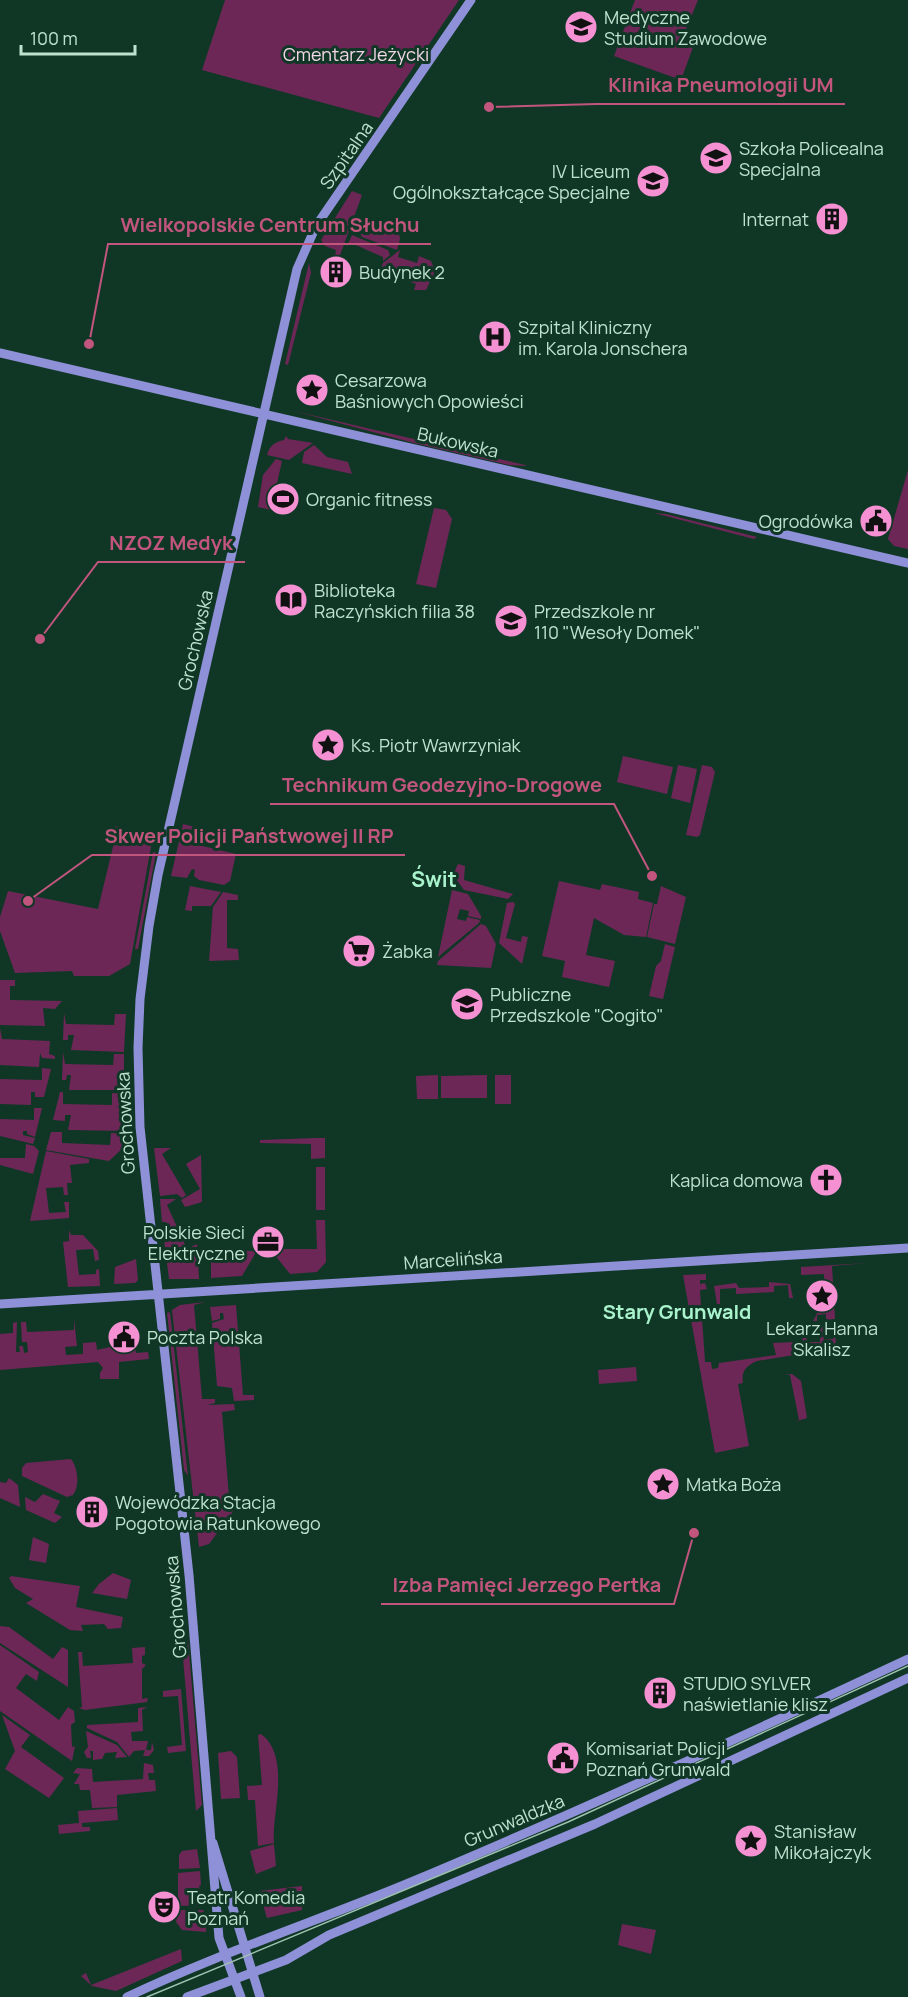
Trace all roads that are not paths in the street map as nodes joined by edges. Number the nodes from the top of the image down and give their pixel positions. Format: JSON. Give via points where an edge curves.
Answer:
{"nodes":[{"id":1,"x":471,"y":0,"type":"edge"},
{"id":2,"x":0,"y":353,"type":"edge"},
{"id":3,"x":264,"y":414,"type":"junction"},
{"id":4,"x":908,"y":563,"type":"edge"},
{"id":5,"x":908,"y":1248,"type":"edge"},
{"id":6,"x":158,"y":1294,"type":"junction"},
{"id":7,"x":0,"y":1304,"type":"edge"},
{"id":8,"x":908,"y":1659,"type":"edge"},
{"id":9,"x":908,"y":1678,"type":"edge"},
{"id":10,"x":731,"y":1741,"type":"junction"},
{"id":11,"x":738,"y":1756,"type":"junction"},
{"id":12,"x":212,"y":1841,"type":"junction"},
{"id":13,"x":244,"y":1947,"type":"junction"},
{"id":14,"x":225,"y":1954,"type":"junction"},
{"id":15,"x":251,"y":1973,"type":"junction"},
{"id":16,"x":233,"y":1980,"type":"junction"},
{"id":17,"x":127,"y":1997,"type":"edge"},
{"id":18,"x":187,"y":1997,"type":"edge"},
{"id":19,"x":241,"y":1997,"type":"edge"},
{"id":20,"x":260,"y":1997,"type":"edge"}],
"edges":[{"from":1,"to":3,"type":"street","name":"Szpitalna","via":[[312,233],[297,269]]},
{"from":2,"to":3,"type":"street","name":"Bukowska"},
{"from":3,"to":4,"type":"street","name":"Bukowska"},
{"from":3,"to":6,"type":"street","name":"Grochowska","via":[[158,875],[144,963],[138,1104]]},
{"from":5,"to":6,"type":"street","name":"Marcelińska"},
{"from":6,"to":7,"type":"street","name":"Marcelińska"},
{"from":6,"to":12,"type":"street","name":"Grochowska","via":[[189,1575]]},
{"from":8,"to":10,"type":"street","name":"Grunwaldzka"},
{"from":9,"to":11,"type":"street","name":"Grunwaldzka"},
{"from":10,"to":11,"type":"street"},
{"from":10,"to":13,"type":"street","name":"Grunwaldzka","via":[[551,1823]]},
{"from":11,"to":15,"type":"street","name":"Grunwaldzka","via":[[595,1824],[329,1935]]},
{"from":12,"to":13,"type":"street","name":"Grochowska"},
{"from":12,"to":14,"type":"street","name":"Grochowska","via":[[219,1938]]},
{"from":13,"to":14,"type":"street","name":"Grunwaldzka"},
{"from":13,"to":15,"type":"street","name":"Grochowska"},
{"from":14,"to":16,"type":"street","name":"Grochowska"},
{"from":14,"to":17,"type":"street","name":"Grunwaldzka"},
{"from":15,"to":16,"type":"street","name":"Grunwaldzka"},
{"from":15,"to":20,"type":"street","name":"Grochowska"},
{"from":16,"to":18,"type":"street","name":"Grunwaldzka"},
{"from":16,"to":19,"type":"street","name":"Grochowska"}]}
